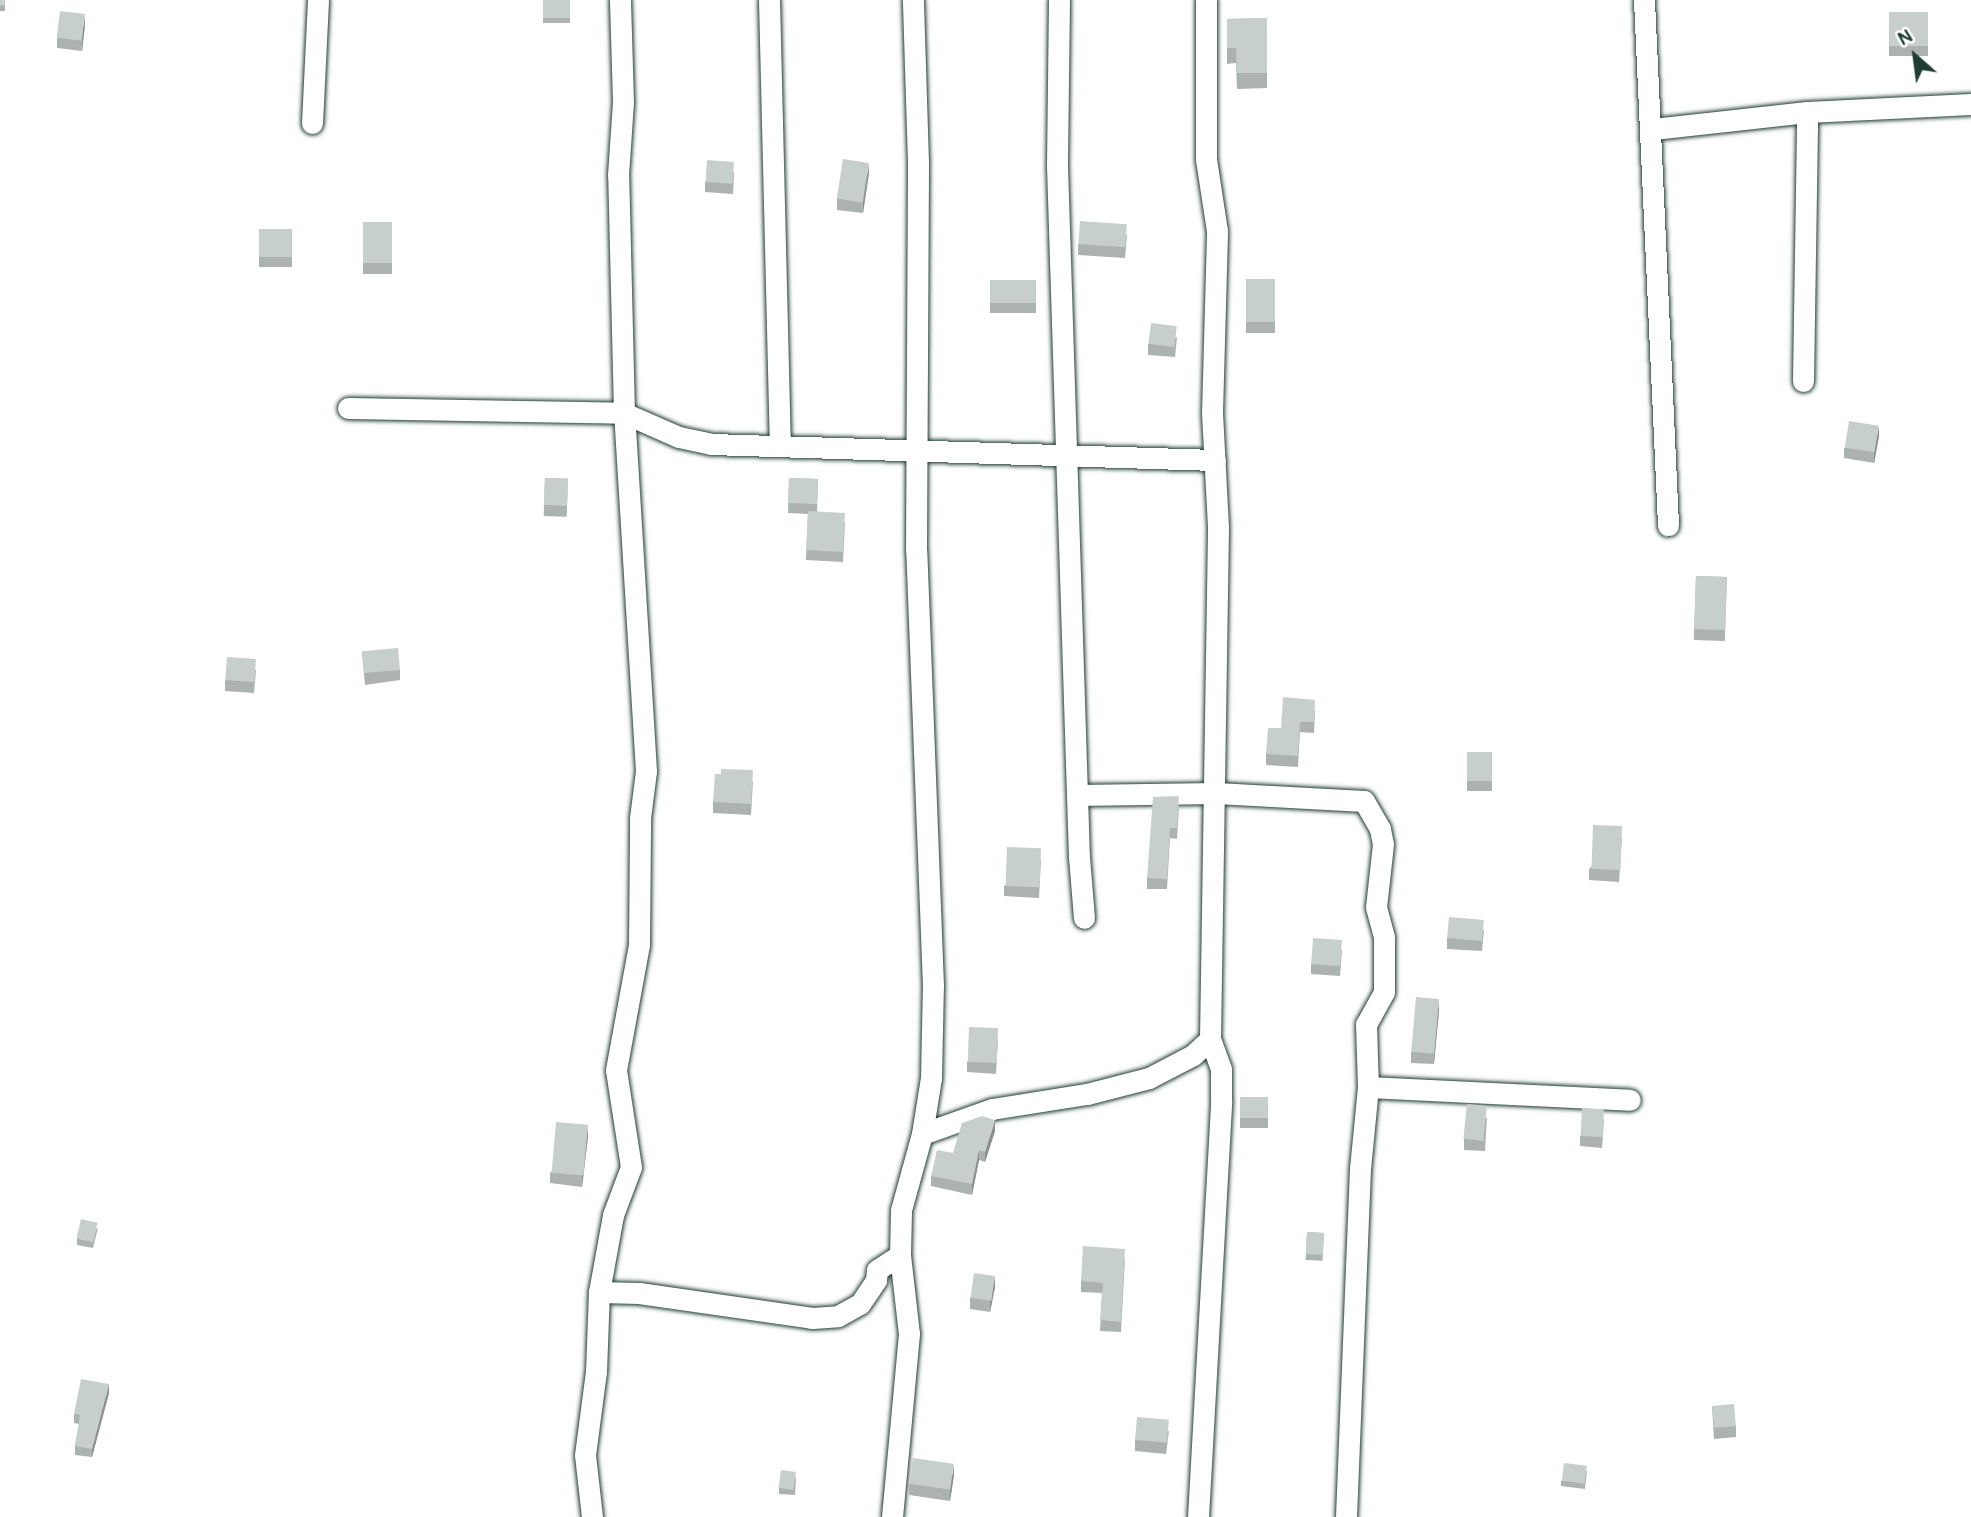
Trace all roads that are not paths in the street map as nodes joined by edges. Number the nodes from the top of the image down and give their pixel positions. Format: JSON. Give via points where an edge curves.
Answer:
{"nodes":[{"id":1,"x":318,"y":0,"type":"edge"},
{"id":2,"x":620,"y":0,"type":"edge"},
{"id":3,"x":769,"y":0,"type":"edge"},
{"id":4,"x":913,"y":0,"type":"edge"},
{"id":5,"x":1059,"y":0,"type":"edge"},
{"id":6,"x":1206,"y":0,"type":"edge"},
{"id":7,"x":1644,"y":0,"type":"edge"},
{"id":8,"x":1971,"y":104,"type":"edge"},
{"id":9,"x":1807,"y":113,"type":"junction"},
{"id":10,"x":312,"y":122,"type":"dead end"},
{"id":11,"x":1653,"y":130,"type":"junction"},
{"id":12,"x":1802,"y":381,"type":"dead end"},
{"id":13,"x":348,"y":408,"type":"dead end"},
{"id":14,"x":624,"y":413,"type":"junction"},
{"id":15,"x":780,"y":445,"type":"junction"},
{"id":16,"x":916,"y":453,"type":"junction"},
{"id":17,"x":1065,"y":453,"type":"junction"},
{"id":18,"x":1215,"y":460,"type":"junction"},
{"id":19,"x":1668,"y":525,"type":"dead end"},
{"id":20,"x":1216,"y":793,"type":"junction"},
{"id":21,"x":1077,"y":795,"type":"junction"},
{"id":22,"x":1084,"y":918,"type":"dead end"},
{"id":23,"x":1210,"y":1039,"type":"junction"},
{"id":24,"x":1368,"y":1087,"type":"junction"},
{"id":25,"x":1630,"y":1100,"type":"dead end"},
{"id":26,"x":922,"y":1134,"type":"junction"},
{"id":27,"x":900,"y":1255,"type":"junction"},
{"id":28,"x":599,"y":1292,"type":"junction"},
{"id":29,"x":592,"y":1517,"type":"edge"},
{"id":30,"x":892,"y":1517,"type":"edge"},
{"id":31,"x":1198,"y":1517,"type":"edge"},
{"id":32,"x":1346,"y":1517,"type":"edge"}],
"edges":[{"from":1,"to":10,"type":"street"},
{"from":2,"to":14,"type":"street","via":[[623,102],[618,175]]},
{"from":3,"to":15,"type":"street"},
{"from":4,"to":16,"type":"street","via":[[918,162]]},
{"from":5,"to":17,"type":"street","via":[[1057,166]]},
{"from":6,"to":18,"type":"street","via":[[1206,159],[1217,231]]},
{"from":7,"to":11,"type":"street"},
{"from":8,"to":9,"type":"street"},
{"from":9,"to":11,"type":"street"},
{"from":9,"to":12,"type":"street"},
{"from":11,"to":19,"type":"street"},
{"from":13,"to":14,"type":"street"},
{"from":14,"to":15,"type":"street","via":[[679,437],[711,444]]},
{"from":14,"to":28,"type":"street","via":[[646,772],[640,818],[639,945],[616,1070],[631,1167],[613,1215]]},
{"from":15,"to":16,"type":"street"},
{"from":16,"to":17,"type":"street"},
{"from":16,"to":26,"type":"street","via":[[933,986],[931,1078]]},
{"from":17,"to":18,"type":"street"},
{"from":17,"to":21,"type":"street"},
{"from":18,"to":20,"type":"street"},
{"from":20,"to":21,"type":"street"},
{"from":20,"to":23,"type":"street"},
{"from":20,"to":24,"type":"street","via":[[1364,801],[1374,816],[1383,844],[1377,907],[1385,971],[1384,992],[1366,1024]]},
{"from":21,"to":22,"type":"street"},
{"from":23,"to":26,"type":"street","via":[[1193,1055],[1149,1078],[1087,1094],[992,1109]]},
{"from":23,"to":31,"type":"street","via":[[1221,1069],[1221,1101]]},
{"from":24,"to":25,"type":"street"},
{"from":24,"to":32,"type":"street","via":[[1360,1168]]},
{"from":26,"to":27,"type":"street","via":[[901,1210]]},
{"from":27,"to":28,"type":"street","via":[[877,1270],[876,1280],[860,1304],[838,1315],[812,1318],[639,1293]]},
{"from":27,"to":30,"type":"street","via":[[909,1334]]},
{"from":28,"to":29,"type":"street","via":[[596,1372],[584,1455]]}]}
